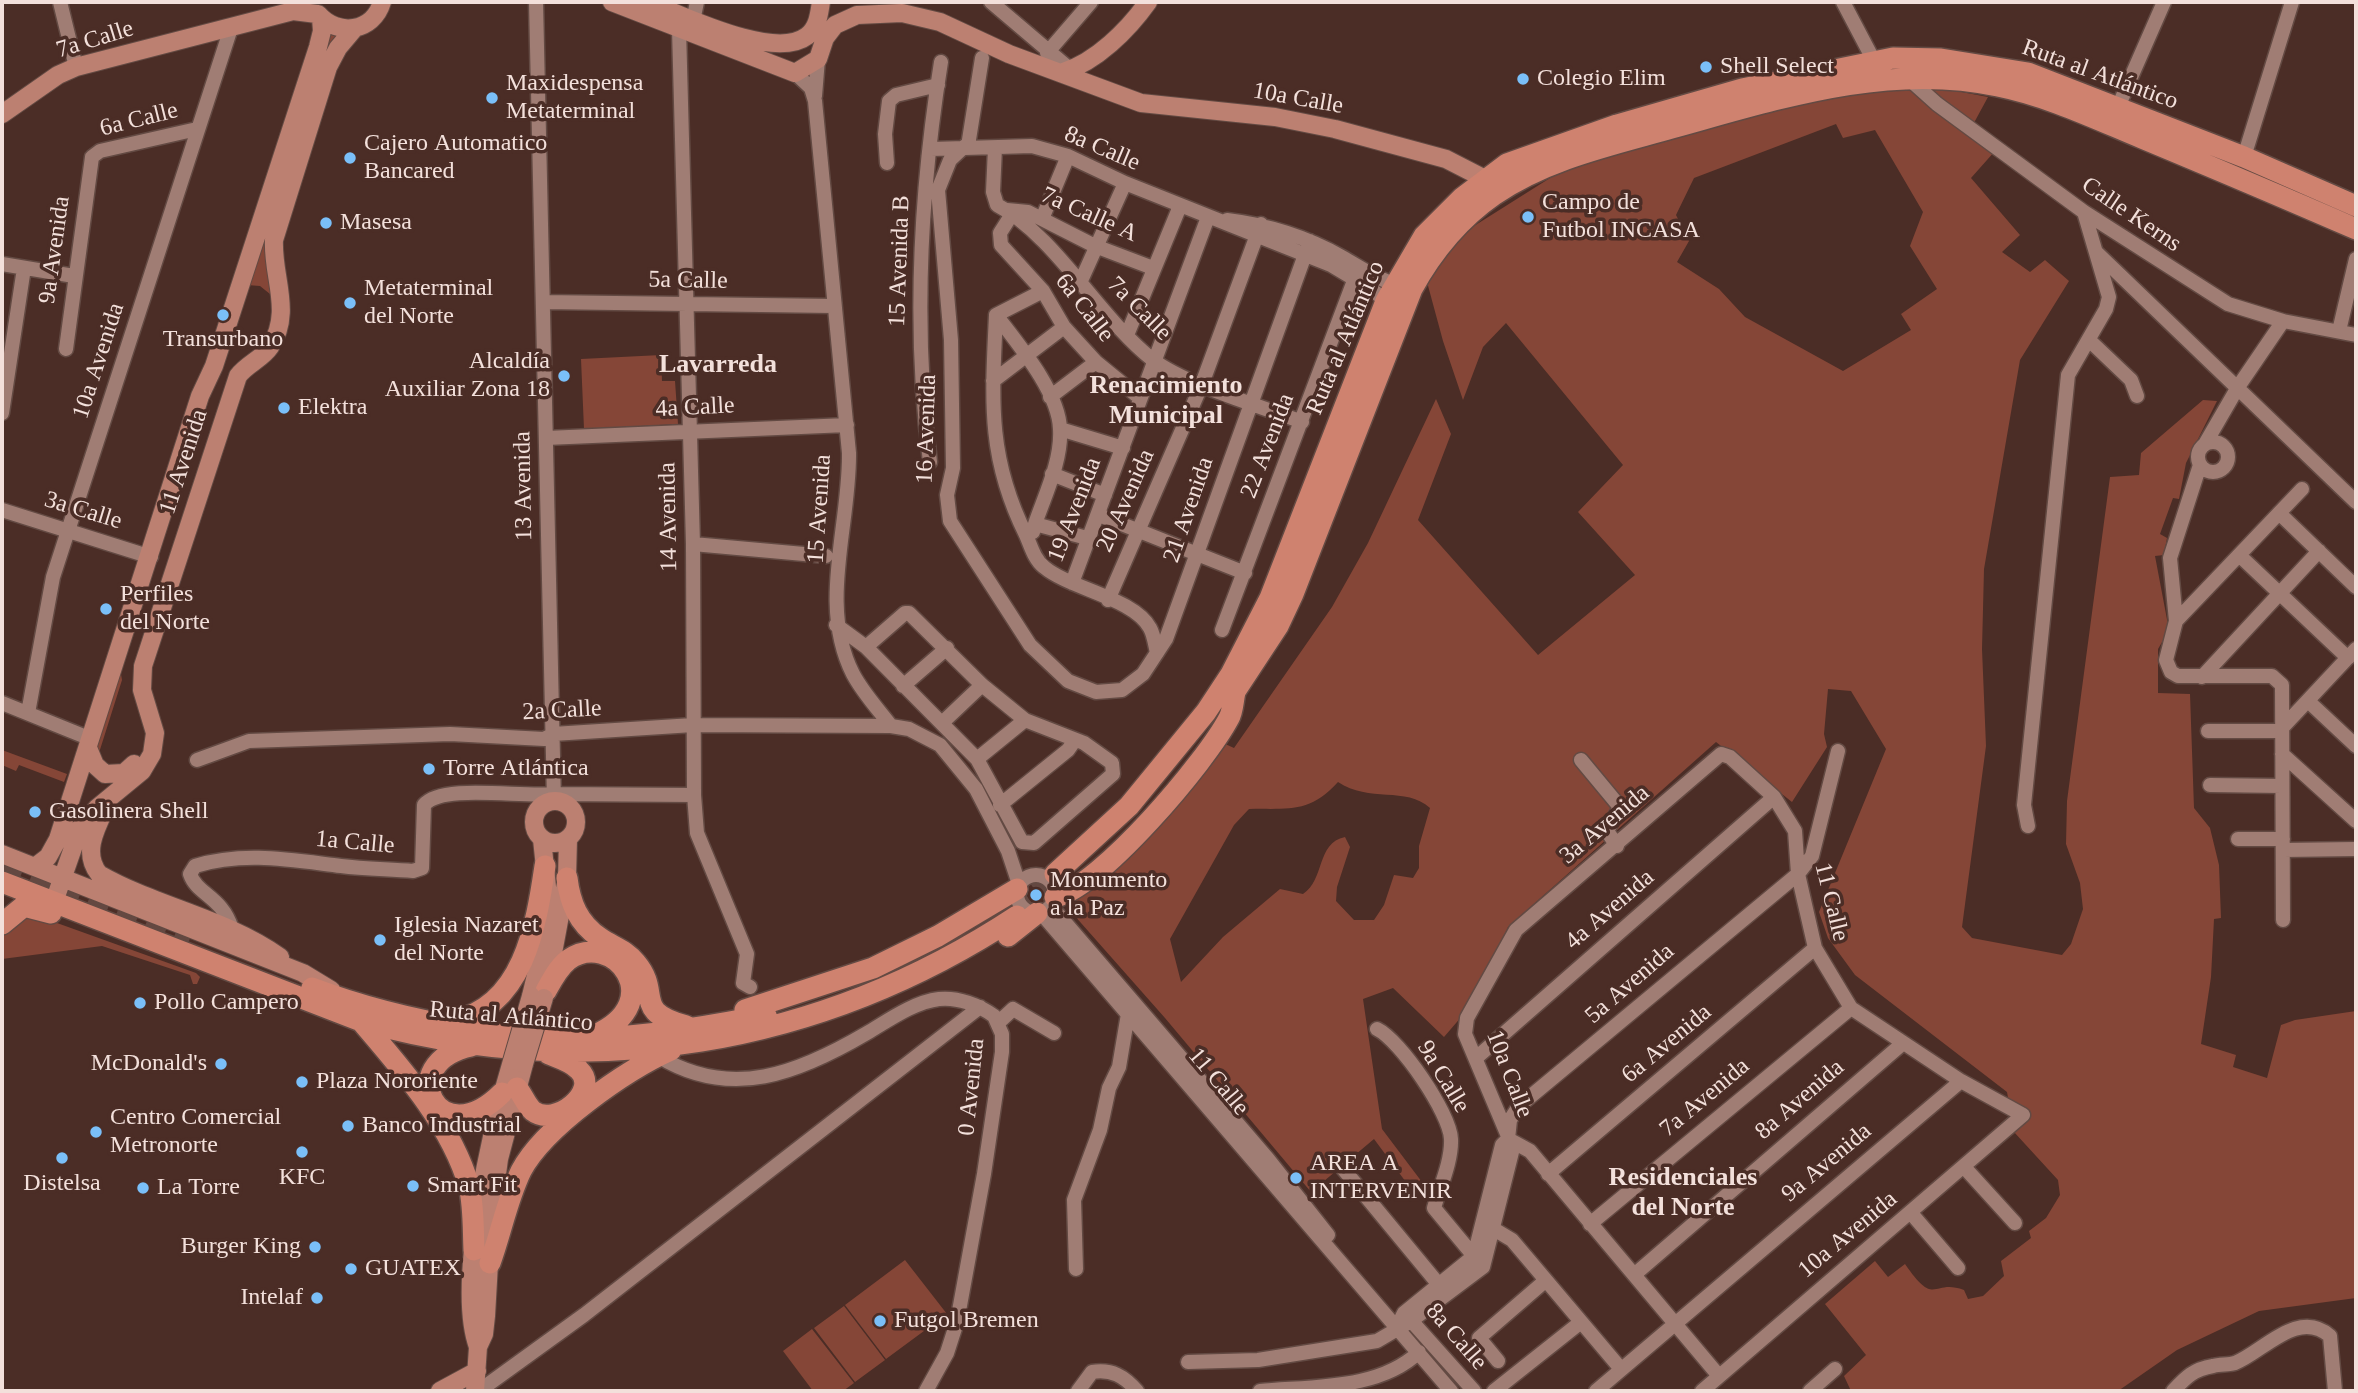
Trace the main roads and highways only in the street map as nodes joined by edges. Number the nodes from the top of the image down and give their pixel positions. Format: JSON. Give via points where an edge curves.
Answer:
{"nodes":[{"id":1,"x":612,"y":2,"type":"edge"},
{"id":2,"x":648,"y":2,"type":"edge"},
{"id":3,"x":821,"y":2,"type":"edge"},
{"id":4,"x":827,"y":2,"type":"edge"},
{"id":5,"x":1148,"y":2,"type":"edge"},
{"id":6,"x":383,"y":3,"type":"edge"},
{"id":7,"x":310,"y":9,"type":"edge"},
{"id":8,"x":857,"y":15,"type":"junction"},
{"id":9,"x":686,"y":25,"type":"junction"},
{"id":10,"x":354,"y":29,"type":"junction"},
{"id":11,"x":793,"y":40,"type":"junction"},
{"id":12,"x":1091,"y":58,"type":"junction"},
{"id":13,"x":1059,"y":63,"type":"junction"},
{"id":14,"x":806,"y":67,"type":"junction"},
{"id":15,"x":1097,"y":86,"type":"junction"},
{"id":16,"x":2,"y":114,"type":"edge"},
{"id":17,"x":1485,"y":179,"type":"junction"},
{"id":18,"x":2356,"y":206,"type":"edge"},
{"id":19,"x":2356,"y":229,"type":"edge"},
{"id":20,"x":1233,"y":683,"type":"junction"},
{"id":21,"x":144,"y":700,"type":"junction"},
{"id":22,"x":90,"y":743,"type":"junction"},
{"id":23,"x":115,"y":792,"type":"junction"},
{"id":24,"x":542,"y":839,"type":"junction"},
{"id":25,"x":568,"y":839,"type":"junction"},
{"id":26,"x":2,"y":854,"type":"edge"},
{"id":27,"x":545,"y":866,"type":"junction"},
{"id":28,"x":35,"y":867,"type":"junction"},
{"id":29,"x":63,"y":878,"type":"junction"},
{"id":30,"x":567,"y":878,"type":"junction"},
{"id":31,"x":2,"y":882,"type":"edge"},
{"id":32,"x":1036,"y":894,"type":"junction"},
{"id":33,"x":54,"y":902,"type":"junction"},
{"id":34,"x":76,"y":911,"type":"junction"},
{"id":35,"x":2,"y":925,"type":"edge"},
{"id":36,"x":189,"y":941,"type":"tunnel mouth"},
{"id":37,"x":303,"y":973,"type":"junction"},
{"id":38,"x":540,"y":995,"type":"junction"},
{"id":39,"x":349,"y":1000,"type":"junction"},
{"id":40,"x":361,"y":1021,"type":"junction"},
{"id":41,"x":443,"y":1023,"type":"junction"},
{"id":42,"x":701,"y":1032,"type":"junction"},
{"id":43,"x":590,"y":1037,"type":"junction"},
{"id":44,"x":483,"y":1044,"type":"junction"},
{"id":45,"x":526,"y":1058,"type":"junction"},
{"id":46,"x":510,"y":1090,"type":"junction"},
{"id":47,"x":482,"y":1257,"type":"junction"},
{"id":48,"x":477,"y":1371,"type":"junction"},
{"id":49,"x":440,"y":1391,"type":"edge"},
{"id":50,"x":477,"y":1391,"type":"edge"}],
"edges":[{"from":1,"to":9,"type":"main road"},
{"from":2,"to":9,"type":"main road"},
{"from":3,"to":11,"type":"main road","via":[[813,29]]},
{"from":4,"to":8,"type":"main road","via":[[843,14]]},
{"from":5,"to":12,"type":"main road"},
{"from":6,"to":10,"type":"main road","name":"11 Avenida","via":[[373,19]]},
{"from":7,"to":10,"type":"main road","via":[[342,29]]},
{"from":7,"to":16,"type":"main road","name":"7a Calle","via":[[76,67]]},
{"from":7,"to":22,"type":"main road","name":"11 Avenida","via":[[323,31]]},
{"from":8,"to":13,"type":"main road","via":[[920,16],[1009,54]]},
{"from":8,"to":14,"type":"main road","via":[[835,25]]},
{"from":9,"to":11,"type":"main road","via":[[736,37]]},
{"from":9,"to":14,"type":"main road"},
{"from":10,"to":21,"type":"main road","name":"11 Avenida","via":[[328,67],[274,240],[282,302],[280,325],[268,349],[238,376],[143,666]]},
{"from":11,"to":14,"type":"main road","via":[[807,51]]},
{"from":12,"to":13,"type":"main road"},
{"from":12,"to":15,"type":"main road"},
{"from":13,"to":15,"type":"main road","name":"10a Calle"},
{"from":15,"to":17,"type":"main road","name":"10a Calle","via":[[1141,103],[1275,117],[1335,129],[1446,159]]},
{"from":17,"to":18,"type":"highway","name":"Ruta al Atlántico","via":[[1528,156],[1742,89],[1906,58],[1998,66],[2028,74]]},
{"from":17,"to":20,"type":"highway","name":"Ruta al Atlántico","via":[[1424,236],[1390,293],[1280,576]]},
{"from":19,"to":20,"type":"highway","name":"Ruta al Atlántico","via":[[2025,92],[1964,80],[1908,78],[1834,87],[1770,101],[1555,164],[1507,187],[1476,209],[1434,250],[1412,289],[1293,594],[1278,626]]},
{"from":20,"to":32,"type":"highway","via":[[1216,682],[1167,746]]},
{"from":20,"to":32,"type":"highway","via":[[1231,715],[1184,780],[1115,854],[1069,894]]},
{"from":21,"to":22,"type":"main road","via":[[143,749],[124,773],[104,774],[95,765]]},
{"from":21,"to":23,"type":"main road","name":"11 Avenida","via":[[155,733],[152,754],[142,771]]},
{"from":22,"to":28,"type":"main road","name":"11 Avenida","via":[[54,848]]},
{"from":23,"to":29,"type":"main road","name":"11 Avenida","via":[[80,828]]},
{"from":23,"to":37,"type":"main road","via":[[91,845],[92,865],[99,874],[257,940]]},
{"from":24,"to":25,"type":"main road","via":[[555,843]]},
{"from":24,"to":25,"type":"main road","via":[[535,816],[554,798],[575,815],[575,828]]},
{"from":24,"to":27,"type":"main road"},
{"from":25,"to":30,"type":"main road"},
{"from":26,"to":28,"type":"main road","name":"Ruta al Atlántico"},
{"from":27,"to":38,"type":"main road","via":[[549,906]]},
{"from":27,"to":41,"type":"highway","via":[[531,933],[507,989],[472,1017]]},
{"from":28,"to":29,"type":"main road","name":"Ruta al Atlántico"},
{"from":29,"to":33,"type":"main road","name":"11 Avenida"},
{"from":29,"to":37,"type":"main road","name":"Ruta al Atlántico"},
{"from":30,"to":38,"type":"main road"},
{"from":30,"to":42,"type":"highway","via":[[570,902],[582,922],[638,965],[654,1012]]},
{"from":31,"to":33,"type":"highway","name":"Ruta al Atlántico"},
{"from":32,"to":42,"type":"highway","name":"Ruta al Atlántico","via":[[867,983]]},
{"from":32,"to":42,"type":"highway","name":"Ruta al Atlántico","via":[[956,954],[894,985],[834,1009],[734,1037]]},
{"from":33,"to":34,"type":"highway","name":"Ruta al Atlántico"},
{"from":34,"to":35,"type":"highway","via":[[56,914],[24,906]]},
{"from":34,"to":40,"type":"highway","name":"Ruta al Atlántico"},
{"from":36,"to":39,"type":"highway","name":"Ruta al Atlántico"},
{"from":37,"to":39,"type":"main road","name":"Ruta al Atlántico"},
{"from":38,"to":43,"type":"highway","via":[[559,969],[579,955],[605,955],[623,966],[631,980],[631,1002],[621,1019]]},
{"from":38,"to":45,"type":"main road","bridge":true},
{"from":39,"to":41,"type":"highway","name":"Ruta al Atlántico"},
{"from":40,"to":44,"type":"highway","name":"Ruta al Atlántico","via":[[416,1035]]},
{"from":40,"to":47,"type":"highway","via":[[404,1072],[448,1141],[468,1186]]},
{"from":41,"to":43,"type":"highway","name":"Ruta al Atlántico"},
{"from":42,"to":43,"type":"highway","name":"Ruta al Atlántico"},
{"from":42,"to":45,"type":"highway","name":"Ruta al Atlántico","via":[[628,1050]]},
{"from":42,"to":47,"type":"highway","via":[[616,1081],[532,1153]]},
{"from":44,"to":45,"type":"highway","name":"Ruta al Atlántico"},
{"from":44,"to":46,"type":"highway","via":[[440,1059],[430,1079],[431,1096],[444,1112],[463,1117],[486,1109]]},
{"from":45,"to":46,"type":"main road"},
{"from":45,"to":46,"type":"highway","via":[[580,1070],[585,1082],[581,1094],[570,1107],[550,1116],[532,1110]]},
{"from":46,"to":47,"type":"main road","via":[[487,1157]]},
{"from":47,"to":48,"type":"main road","via":[[471,1300]]},
{"from":48,"to":49,"type":"main road"},
{"from":48,"to":50,"type":"main road"}]}
